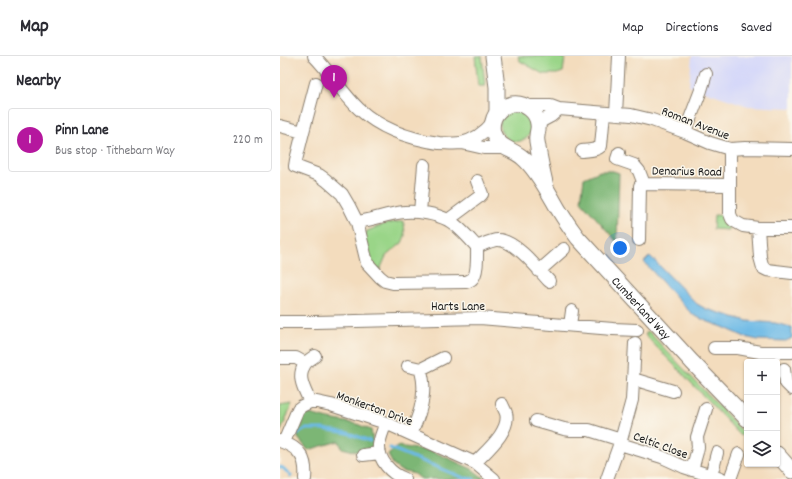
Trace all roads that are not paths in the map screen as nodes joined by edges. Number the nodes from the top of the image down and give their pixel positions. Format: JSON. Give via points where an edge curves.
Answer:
{"nodes":[{"id":1,"x":314,"y":56,"type":"edge"},
{"id":2,"x":493,"y":56,"type":"edge"},
{"id":3,"x":619,"y":56,"type":"edge"},
{"id":4,"x":706,"y":74,"type":"dead end"},
{"id":5,"x":496,"y":76,"type":"junction"},
{"id":6,"x":316,"y":83,"type":"dead end"},
{"id":7,"x":520,"y":105,"type":"junction"},
{"id":8,"x":559,"y":109,"type":"junction"},
{"id":9,"x":604,"y":113,"type":"junction"},
{"id":10,"x":616,"y":114,"type":"junction"},
{"id":11,"x":495,"y":124,"type":"junction"},
{"id":12,"x":280,"y":126,"type":"edge"},
{"id":13,"x":537,"y":130,"type":"junction"},
{"id":14,"x":303,"y":132,"type":"junction"},
{"id":15,"x":685,"y":132,"type":"junction"},
{"id":16,"x":462,"y":143,"type":"junction"},
{"id":17,"x":792,"y":148,"type":"edge"},
{"id":18,"x":508,"y":149,"type":"junction"},
{"id":19,"x":730,"y":149,"type":"junction"},
{"id":20,"x":582,"y":151,"type":"dead end"},
{"id":21,"x":619,"y":153,"type":"dead end"},
{"id":22,"x":424,"y":165,"type":"dead end"},
{"id":23,"x":477,"y":181,"type":"dead end"},
{"id":24,"x":644,"y":184,"type":"junction"},
{"id":25,"x":730,"y":185,"type":"junction"},
{"id":26,"x":546,"y":187,"type":"junction"},
{"id":27,"x":420,"y":212,"type":"junction"},
{"id":28,"x":448,"y":220,"type":"junction"},
{"id":29,"x":357,"y":222,"type":"junction"},
{"id":30,"x":758,"y":228,"type":"junction"},
{"id":31,"x":792,"y":228,"type":"edge"},
{"id":32,"x":639,"y":240,"type":"dead end"},
{"id":33,"x":477,"y":247,"type":"junction"},
{"id":34,"x":564,"y":249,"type":"dead end"},
{"id":35,"x":540,"y":271,"type":"junction"},
{"id":36,"x":792,"y":273,"type":"edge"},
{"id":37,"x":549,"y":281,"type":"dead end"},
{"id":38,"x":572,"y":312,"type":"dead end"},
{"id":39,"x":280,"y":322,"type":"edge"},
{"id":40,"x":570,"y":325,"type":"junction"},
{"id":41,"x":636,"y":330,"type":"dead end"},
{"id":42,"x":635,"y":343,"type":"dead end"},
{"id":43,"x":714,"y":348,"type":"dead end"},
{"id":44,"x":792,"y":352,"type":"edge"},
{"id":45,"x":280,"y":358,"type":"edge"},
{"id":46,"x":443,"y":358,"type":"dead end"},
{"id":47,"x":408,"y":366,"type":"dead end"},
{"id":48,"x":420,"y":369,"type":"junction"},
{"id":49,"x":784,"y":369,"type":"dead end"},
{"id":50,"x":633,"y":379,"type":"junction"},
{"id":51,"x":792,"y":388,"type":"edge"},
{"id":52,"x":673,"y":391,"type":"dead end"},
{"id":53,"x":310,"y":402,"type":"junction"},
{"id":54,"x":502,"y":404,"type":"dead end"},
{"id":55,"x":706,"y":409,"type":"dead end"},
{"id":56,"x":744,"y":416,"type":"edge"},
{"id":57,"x":536,"y":421,"type":"dead end"},
{"id":58,"x":386,"y":423,"type":"junction"},
{"id":59,"x":411,"y":434,"type":"junction"},
{"id":60,"x":282,"y":441,"type":"edge"},
{"id":61,"x":620,"y":442,"type":"junction"},
{"id":62,"x":380,"y":453,"type":"junction"},
{"id":63,"x":717,"y":453,"type":"dead end"},
{"id":64,"x":739,"y":454,"type":"dead end"},
{"id":65,"x":363,"y":455,"type":"dead end"},
{"id":66,"x":475,"y":463,"type":"junction"},
{"id":67,"x":692,"y":470,"type":"junction"},
{"id":68,"x":716,"y":477,"type":"edge"},
{"id":69,"x":305,"y":479,"type":"edge"},
{"id":70,"x":405,"y":479,"type":"edge"},
{"id":71,"x":494,"y":479,"type":"edge"},
{"id":72,"x":607,"y":479,"type":"edge"},
{"id":73,"x":730,"y":479,"type":"edge"}],
"edges":[{"from":1,"to":16,"type":"street","via":[[349,99],[383,126],[424,141]]},
{"from":2,"to":5,"type":"main road","name":"Cumberland Way"},
{"from":3,"to":10,"type":"street"},
{"from":4,"to":15,"type":"street"},
{"from":5,"to":7,"type":"main road","name":"Cumberland Way"},
{"from":5,"to":11,"type":"main road","name":"Cumberland Way"},
{"from":6,"to":14,"type":"street"},
{"from":7,"to":8,"type":"street","name":"Roman Avenue","via":[[552,106]]},
{"from":7,"to":11,"type":"main road","via":[[501,109]]},
{"from":7,"to":13,"type":"main road","name":"Cumberland Way","via":[[534,114]]},
{"from":8,"to":9,"type":"street","name":"Roman Avenue"},
{"from":8,"to":13,"type":"street"},
{"from":9,"to":10,"type":"street","name":"Roman Avenue"},
{"from":9,"to":20,"type":"street","via":[[599,148]]},
{"from":10,"to":15,"type":"street","name":"Roman Avenue","via":[[652,120]]},
{"from":11,"to":16,"type":"street"},
{"from":11,"to":18,"type":"main road","name":"Cumberland Way","via":[[497,141]]},
{"from":12,"to":14,"type":"street"},
{"from":13,"to":18,"type":"main road","via":[[532,143],[526,147],[519,150]]},
{"from":13,"to":26,"type":"main road","name":"Cumberland Way"},
{"from":14,"to":29,"type":"street","via":[[295,166],[319,175],[342,194]]},
{"from":15,"to":19,"type":"street","name":"Roman Avenue"},
{"from":16,"to":18,"type":"street","via":[[484,148]]},
{"from":17,"to":19,"type":"street"},
{"from":18,"to":26,"type":"main road","name":"Cumberland Way","via":[[523,158]]},
{"from":19,"to":25,"type":"street","name":"Roman Avenue"},
{"from":21,"to":24,"type":"street","name":"Denarius Road","via":[[617,159],[634,165]]},
{"from":22,"to":27,"type":"street"},
{"from":23,"to":28,"type":"street","via":[[482,194]]},
{"from":24,"to":25,"type":"street","name":"Denarius Road"},
{"from":24,"to":32,"type":"street","name":"Denarius Road","via":[[640,186]]},
{"from":25,"to":30,"type":"street","name":"Roman Avenue","via":[[732,219],[743,226]]},
{"from":26,"to":56,"type":"main road","name":"Cumberland Way","via":[[578,238]]},
{"from":27,"to":28,"type":"street"},
{"from":27,"to":29,"type":"street","via":[[405,212]]},
{"from":28,"to":33,"type":"street"},
{"from":29,"to":33,"type":"street","via":[[367,263],[379,276],[392,283],[466,282],[474,277]]},
{"from":30,"to":31,"type":"street","name":"Roman Avenue"},
{"from":30,"to":36,"type":"street","via":[[763,268]]},
{"from":33,"to":35,"type":"street","via":[[493,241],[507,241]]},
{"from":34,"to":35,"type":"street"},
{"from":35,"to":37,"type":"street"},
{"from":38,"to":40,"type":"street"},
{"from":39,"to":40,"type":"street","name":"Harts Lane","via":[[480,318]]},
{"from":40,"to":41,"type":"street","name":"Harts Lane"},
{"from":42,"to":50,"type":"street"},
{"from":43,"to":44,"type":"street"},
{"from":45,"to":53,"type":"street","via":[[310,359],[302,370],[301,379]]},
{"from":46,"to":48,"type":"street"},
{"from":47,"to":48,"type":"street"},
{"from":48,"to":59,"type":"street","via":[[423,399]]},
{"from":49,"to":51,"type":"street","via":[[786,383]]},
{"from":50,"to":52,"type":"street"},
{"from":50,"to":61,"type":"street","via":[[632,400]]},
{"from":53,"to":58,"type":"street","name":"Monkerton Drive","via":[[326,404]]},
{"from":53,"to":60,"type":"street","via":[[298,409]]},
{"from":54,"to":66,"type":"street","via":[[506,414],[505,427],[501,435]]},
{"from":55,"to":67,"type":"street","name":"Celtic Close","via":[[697,437],[698,447]]},
{"from":57,"to":61,"type":"street","via":[[564,429],[589,430]]},
{"from":58,"to":59,"type":"street","name":"Monkerton Drive"},
{"from":58,"to":62,"type":"street","via":[[379,446]]},
{"from":59,"to":66,"type":"street","name":"Monkerton Drive"},
{"from":60,"to":69,"type":"street","via":[[292,446],[304,459]]},
{"from":61,"to":67,"type":"street","name":"Celtic Close"},
{"from":61,"to":72,"type":"street"},
{"from":62,"to":65,"type":"street"},
{"from":62,"to":70,"type":"street","via":[[390,470]]},
{"from":63,"to":68,"type":"street"},
{"from":64,"to":73,"type":"street"},
{"from":66,"to":71,"type":"street","name":"Monkerton Drive"},
{"from":67,"to":68,"type":"street","name":"Celtic Close"}]}
